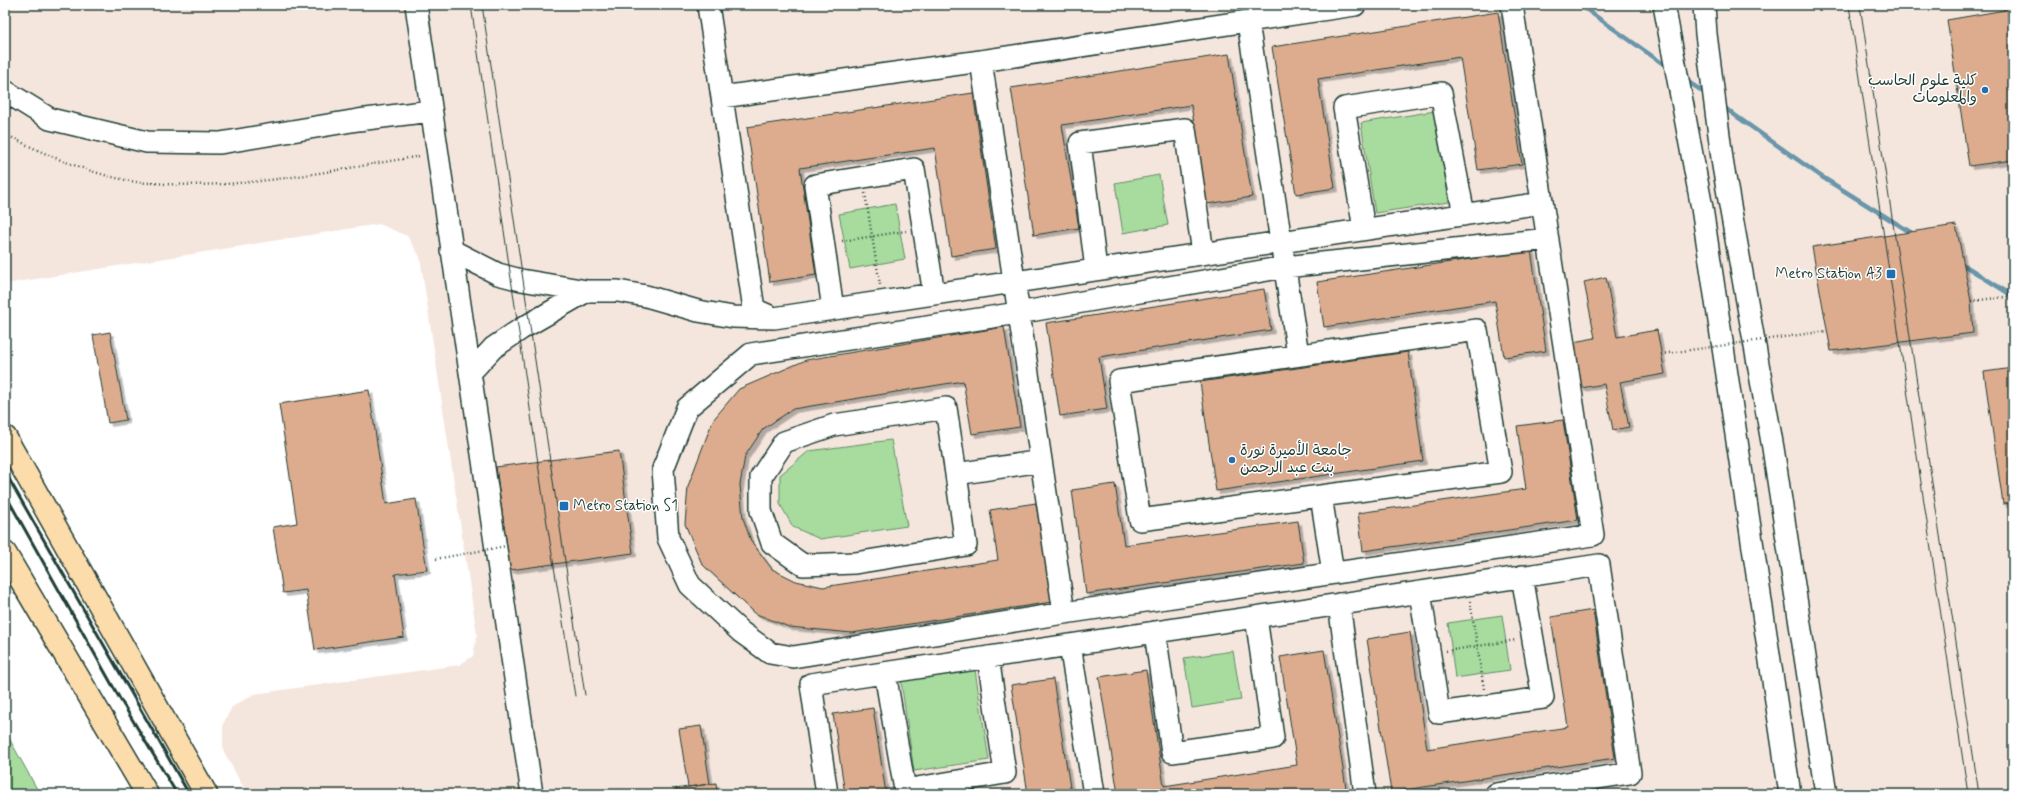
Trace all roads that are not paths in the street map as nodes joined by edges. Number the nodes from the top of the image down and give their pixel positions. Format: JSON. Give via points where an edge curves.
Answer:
{"nodes":[{"id":1,"x":416,"y":5,"type":"edge"},
{"id":2,"x":708,"y":5,"type":"edge"},
{"id":3,"x":1355,"y":5,"type":"edge"},
{"id":4,"x":1512,"y":5,"type":"edge"},
{"id":5,"x":1664,"y":5,"type":"edge"},
{"id":6,"x":1704,"y":5,"type":"edge"},
{"id":7,"x":1248,"y":22,"type":"junction"},
{"id":8,"x":981,"y":61,"type":"junction"},
{"id":9,"x":5,"y":91,"type":"edge"},
{"id":10,"x":722,"y":97,"type":"junction"},
{"id":11,"x":431,"y":111,"type":"junction"},
{"id":12,"x":1542,"y":203,"type":"junction"},
{"id":13,"x":1464,"y":215,"type":"junction"},
{"id":14,"x":1364,"y":230,"type":"junction"},
{"id":15,"x":1548,"y":239,"type":"junction"},
{"id":16,"x":1281,"y":242,"type":"junction"},
{"id":17,"x":451,"y":250,"type":"junction"},
{"id":18,"x":1203,"y":253,"type":"junction"},
{"id":19,"x":1285,"y":267,"type":"junction"},
{"id":20,"x":1096,"y":269,"type":"junction"},
{"id":21,"x":1014,"y":282,"type":"junction"},
{"id":22,"x":587,"y":291,"type":"junction"},
{"id":23,"x":934,"y":294,"type":"junction"},
{"id":24,"x":833,"y":309,"type":"junction"},
{"id":25,"x":1018,"y":313,"type":"junction"},
{"id":26,"x":774,"y":318,"type":"junction"},
{"id":27,"x":1298,"y":355,"type":"junction"},
{"id":28,"x":470,"y":373,"type":"junction"},
{"id":29,"x":5,"y":437,"type":"edge"},
{"id":30,"x":1041,"y":461,"type":"junction"},
{"id":31,"x":956,"y":474,"type":"junction"},
{"id":32,"x":1321,"y":496,"type":"junction"},
{"id":33,"x":5,"y":553,"type":"edge"},
{"id":34,"x":1333,"y":573,"type":"junction"},
{"id":35,"x":1522,"y":576,"type":"junction"},
{"id":36,"x":1420,"y":592,"type":"junction"},
{"id":37,"x":1339,"y":604,"type":"junction"},
{"id":38,"x":1064,"y":613,"type":"junction"},
{"id":39,"x":1256,"y":617,"type":"junction"},
{"id":40,"x":1155,"y":632,"type":"junction"},
{"id":41,"x":1070,"y":645,"type":"junction"},
{"id":42,"x":988,"y":657,"type":"junction"},
{"id":43,"x":885,"y":673,"type":"junction"},
{"id":44,"x":147,"y":794,"type":"edge"},
{"id":45,"x":206,"y":794,"type":"edge"},
{"id":46,"x":532,"y":794,"type":"edge"},
{"id":47,"x":827,"y":794,"type":"edge"},
{"id":48,"x":1094,"y":794,"type":"edge"},
{"id":49,"x":1365,"y":794,"type":"edge"},
{"id":50,"x":1496,"y":794,"type":"edge"},
{"id":51,"x":1790,"y":794,"type":"edge"},
{"id":52,"x":1826,"y":794,"type":"edge"}],
"edges":[{"from":1,"to":11,"type":"street"},
{"from":2,"to":10,"type":"street"},
{"from":3,"to":7,"type":"street"},
{"from":4,"to":12,"type":"street"},
{"from":5,"to":51,"type":"street","via":[[1702,208]]},
{"from":6,"to":52,"type":"street","via":[[1723,166],[1774,448]]},
{"from":7,"to":8,"type":"street"},
{"from":7,"to":16,"type":"street"},
{"from":8,"to":10,"type":"street"},
{"from":8,"to":21,"type":"street"},
{"from":9,"to":11,"type":"street","via":[[50,119],[147,142],[220,143],[358,120]]},
{"from":10,"to":26,"type":"street","via":[[754,309]]},
{"from":11,"to":17,"type":"street"},
{"from":12,"to":13,"type":"street"},
{"from":12,"to":15,"type":"street"},
{"from":13,"to":14,"type":"street"},
{"from":13,"to":14,"type":"street","via":[[1441,93],[1344,108]]},
{"from":14,"to":16,"type":"street"},
{"from":15,"to":19,"type":"street"},
{"from":15,"to":34,"type":"street","via":[[1593,536]]},
{"from":16,"to":18,"type":"street"},
{"from":16,"to":19,"type":"street"},
{"from":17,"to":22,"type":"street","via":[[498,274]]},
{"from":17,"to":28,"type":"street"},
{"from":18,"to":20,"type":"street"},
{"from":18,"to":20,"type":"street","via":[[1185,129],[1080,143]]},
{"from":19,"to":25,"type":"street"},
{"from":19,"to":27,"type":"street"},
{"from":20,"to":21,"type":"street"},
{"from":21,"to":23,"type":"street"},
{"from":21,"to":25,"type":"street"},
{"from":22,"to":26,"type":"street","via":[[618,290],[698,311],[733,317]]},
{"from":22,"to":28,"type":"street","via":[[515,332],[493,348]]},
{"from":23,"to":24,"type":"street"},
{"from":23,"to":24,"type":"street","via":[[914,169],[815,185]]},
{"from":24,"to":26,"type":"street"},
{"from":25,"to":30,"type":"street"},
{"from":25,"to":38,"type":"street","via":[[750,354],[687,408],[664,469],[668,538],[690,585],[741,632],[770,653],[793,656]]},
{"from":27,"to":32,"type":"street","via":[[1119,380],[1140,520]]},
{"from":27,"to":32,"type":"street","via":[[1477,330],[1501,472]]},
{"from":28,"to":46,"type":"street"},
{"from":29,"to":45,"type":"main road"},
{"from":30,"to":31,"type":"street"},
{"from":30,"to":38,"type":"street"},
{"from":31,"to":31,"type":"street","via":[[946,408],[834,425],[784,442],[761,478],[761,511],[772,543],[803,565],[855,563],[966,545]]},
{"from":32,"to":34,"type":"street"},
{"from":33,"to":44,"type":"main road"},
{"from":34,"to":38,"type":"street"},
{"from":35,"to":36,"type":"street"},
{"from":35,"to":36,"type":"street","via":[[1543,698],[1439,713]]},
{"from":35,"to":50,"type":"street","via":[[1599,565],[1630,774]]},
{"from":36,"to":37,"type":"street"},
{"from":37,"to":39,"type":"street"},
{"from":37,"to":49,"type":"street"},
{"from":39,"to":40,"type":"street"},
{"from":39,"to":40,"type":"street","via":[[1273,738],[1172,752]]},
{"from":40,"to":41,"type":"street"},
{"from":41,"to":42,"type":"street"},
{"from":41,"to":48,"type":"street"},
{"from":42,"to":43,"type":"street"},
{"from":42,"to":43,"type":"street","via":[[1005,773],[905,790]]},
{"from":43,"to":47,"type":"street","via":[[811,684]]}]}
